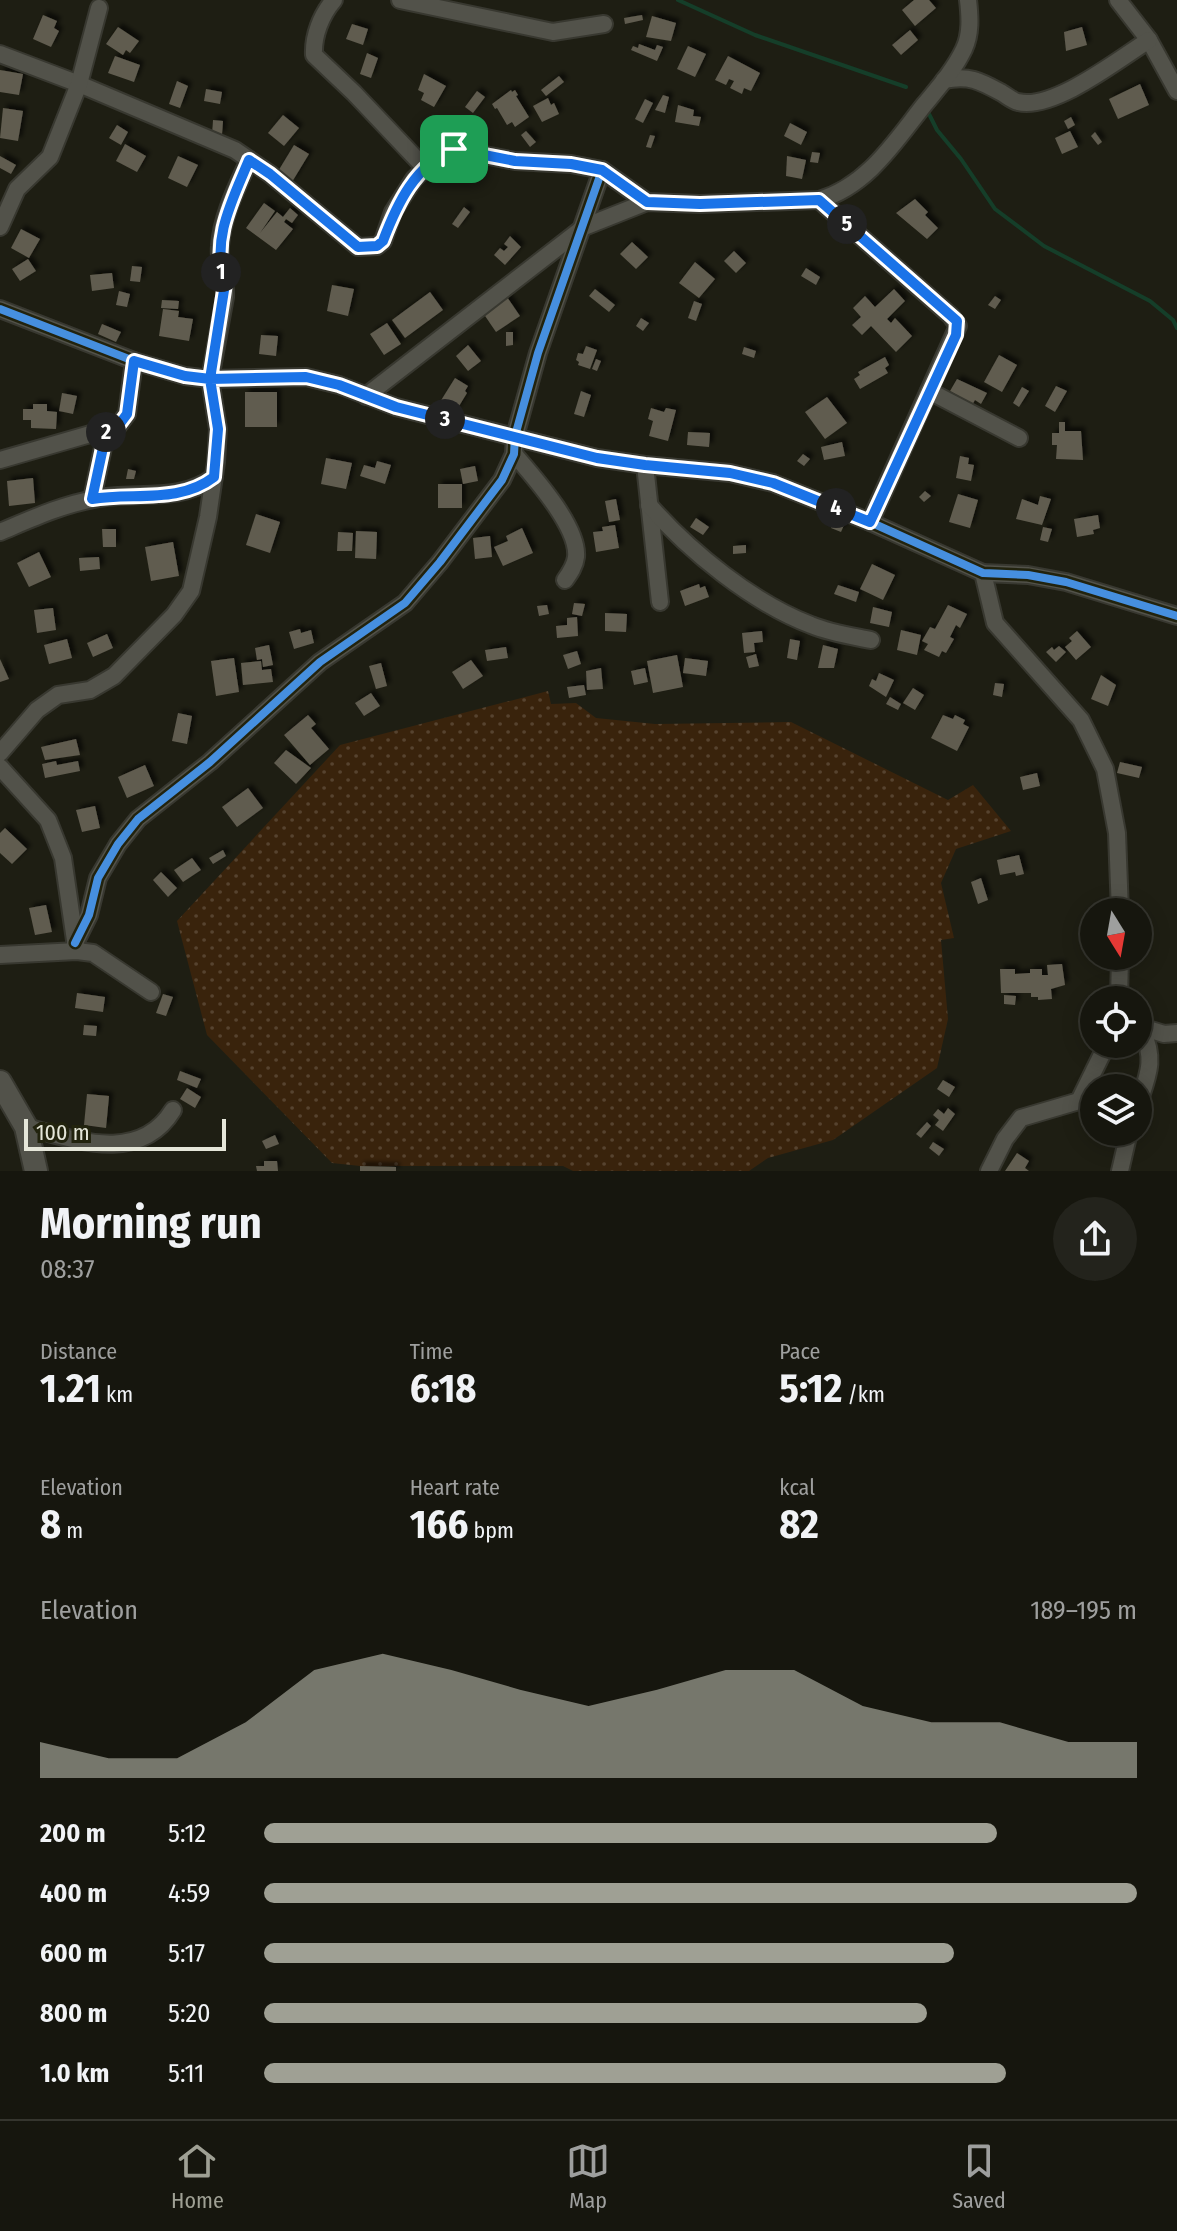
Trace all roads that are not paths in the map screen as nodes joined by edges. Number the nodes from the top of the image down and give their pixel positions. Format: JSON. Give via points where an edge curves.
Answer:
{"nodes":[{"id":1,"x":334,"y":0,"type":"edge"},
{"id":2,"x":400,"y":0,"type":"edge"},
{"id":3,"x":968,"y":0,"type":"edge"},
{"id":4,"x":1118,"y":0,"type":"edge"},
{"id":5,"x":99,"y":8,"type":"dead end"},
{"id":6,"x":604,"y":24,"type":"dead end"},
{"id":7,"x":1149,"y":40,"type":"junction"},
{"id":8,"x":0,"y":54,"type":"edge"},
{"id":9,"x":944,"y":80,"type":"junction"},
{"id":10,"x":79,"y":84,"type":"junction"},
{"id":11,"x":1177,"y":91,"type":"edge"},
{"id":12,"x":249,"y":160,"type":"junction"},
{"id":13,"x":425,"y":168,"type":"junction"},
{"id":14,"x":602,"y":170,"type":"junction"},
{"id":15,"x":819,"y":200,"type":"junction"},
{"id":16,"x":647,"y":202,"type":"junction"},
{"id":17,"x":0,"y":227,"type":"edge"},
{"id":18,"x":584,"y":227,"type":"junction"},
{"id":19,"x":0,"y":309,"type":"edge"},
{"id":20,"x":134,"y":361,"type":"junction"},
{"id":21,"x":210,"y":379,"type":"junction"},
{"id":22,"x":929,"y":391,"type":"junction"},
{"id":23,"x":366,"y":396,"type":"junction"},
{"id":24,"x":107,"y":429,"type":"junction"},
{"id":25,"x":515,"y":436,"type":"junction"},
{"id":26,"x":1019,"y":438,"type":"dead end"},
{"id":27,"x":514,"y":454,"type":"junction"},
{"id":28,"x":0,"y":460,"type":"edge"},
{"id":29,"x":645,"y":465,"type":"junction"},
{"id":30,"x":214,"y":477,"type":"junction"},
{"id":31,"x":92,"y":499,"type":"junction"},
{"id":32,"x":649,"y":505,"type":"junction"},
{"id":33,"x":870,"y":522,"type":"junction"},
{"id":34,"x":0,"y":532,"type":"edge"},
{"id":35,"x":983,"y":573,"type":"junction"},
{"id":36,"x":565,"y":580,"type":"dead end"},
{"id":37,"x":660,"y":602,"type":"dead end"},
{"id":38,"x":1177,"y":616,"type":"edge"},
{"id":39,"x":871,"y":640,"type":"dead end"},
{"id":40,"x":0,"y":753,"type":"edge"},
{"id":41,"x":0,"y":767,"type":"edge"},
{"id":42,"x":1119,"y":898,"type":"edge"},
{"id":43,"x":76,"y":947,"type":"junction"},
{"id":44,"x":0,"y":955,"type":"edge"},
{"id":45,"x":151,"y":992,"type":"dead end"},
{"id":46,"x":1152,"y":1030,"type":"edge"},
{"id":47,"x":1177,"y":1033,"type":"edge"},
{"id":48,"x":1100,"y":1058,"type":"edge"},
{"id":49,"x":0,"y":1082,"type":"edge"},
{"id":50,"x":173,"y":1110,"type":"dead end"},
{"id":51,"x":26,"y":1127,"type":"junction"},
{"id":52,"x":1126,"y":1146,"type":"edge"},
{"id":53,"x":36,"y":1171,"type":"edge"},
{"id":54,"x":989,"y":1171,"type":"edge"},
{"id":55,"x":1120,"y":1171,"type":"edge"}],
"edges":[{"from":1,"to":13,"type":"street","via":[[313,40],[314,55]]},
{"from":2,"to":6,"type":"street","via":[[553,32]]},
{"from":3,"to":9,"type":"street","via":[[970,26],[964,49]]},
{"from":4,"to":7,"type":"street"},
{"from":5,"to":10,"type":"street"},
{"from":7,"to":9,"type":"street","via":[[1060,96],[1038,103],[1017,102],[963,76]]},
{"from":7,"to":11,"type":"street"},
{"from":8,"to":10,"type":"street"},
{"from":9,"to":15,"type":"street","via":[[876,166],[834,196]]},
{"from":10,"to":12,"type":"street"},
{"from":10,"to":17,"type":"street","via":[[50,157],[17,189]]},
{"from":12,"to":13,"type":"street","via":[[358,247],[383,241],[393,212]]},
{"from":12,"to":21,"type":"street","via":[[222,227],[219,257],[225,297]]},
{"from":13,"to":14,"type":"street","via":[[454,149]]},
{"from":14,"to":16,"type":"street"},
{"from":14,"to":18,"type":"street"},
{"from":15,"to":16,"type":"street"},
{"from":15,"to":22,"type":"street","via":[[957,321],[956,335]]},
{"from":16,"to":18,"type":"street"},
{"from":18,"to":23,"type":"street"},
{"from":18,"to":25,"type":"street","via":[[538,353]]},
{"from":19,"to":20,"type":"street"},
{"from":20,"to":21,"type":"street"},
{"from":20,"to":24,"type":"street","via":[[127,414],[118,426]]},
{"from":21,"to":23,"type":"street","via":[[306,377]]},
{"from":21,"to":30,"type":"street","via":[[218,429]]},
{"from":22,"to":26,"type":"street"},
{"from":22,"to":33,"type":"street"},
{"from":23,"to":25,"type":"street"},
{"from":24,"to":28,"type":"street"},
{"from":24,"to":31,"type":"street"},
{"from":25,"to":27,"type":"street"},
{"from":25,"to":29,"type":"street"},
{"from":27,"to":36,"type":"street","via":[[550,498],[574,541],[576,556]]},
{"from":27,"to":43,"type":"street","via":[[502,480],[405,603],[320,662],[138,819],[98,878]]},
{"from":29,"to":32,"type":"street"},
{"from":29,"to":33,"type":"street","via":[[759,480]]},
{"from":30,"to":31,"type":"street","via":[[176,495]]},
{"from":30,"to":40,"type":"street","via":[[194,580],[183,604],[114,676],[90,690],[58,695],[37,710]]},
{"from":31,"to":34,"type":"street"},
{"from":32,"to":37,"type":"street"},
{"from":32,"to":39,"type":"street","via":[[695,549],[780,612]]},
{"from":33,"to":35,"type":"street"},
{"from":35,"to":38,"type":"street","via":[[1066,582]]},
{"from":35,"to":42,"type":"street","via":[[995,623],[1081,720],[1105,769],[1117,833]]},
{"from":41,"to":43,"type":"street","via":[[48,820],[63,858]]},
{"from":43,"to":44,"type":"street"},
{"from":43,"to":45,"type":"street"},
{"from":46,"to":47,"type":"street"},
{"from":48,"to":54,"type":"street","via":[[1079,1101],[1021,1118]]},
{"from":49,"to":51,"type":"street"},
{"from":50,"to":51,"type":"street","via":[[153,1134],[114,1144],[90,1144]]},
{"from":51,"to":53,"type":"street"},
{"from":52,"to":55,"type":"street"}]}
